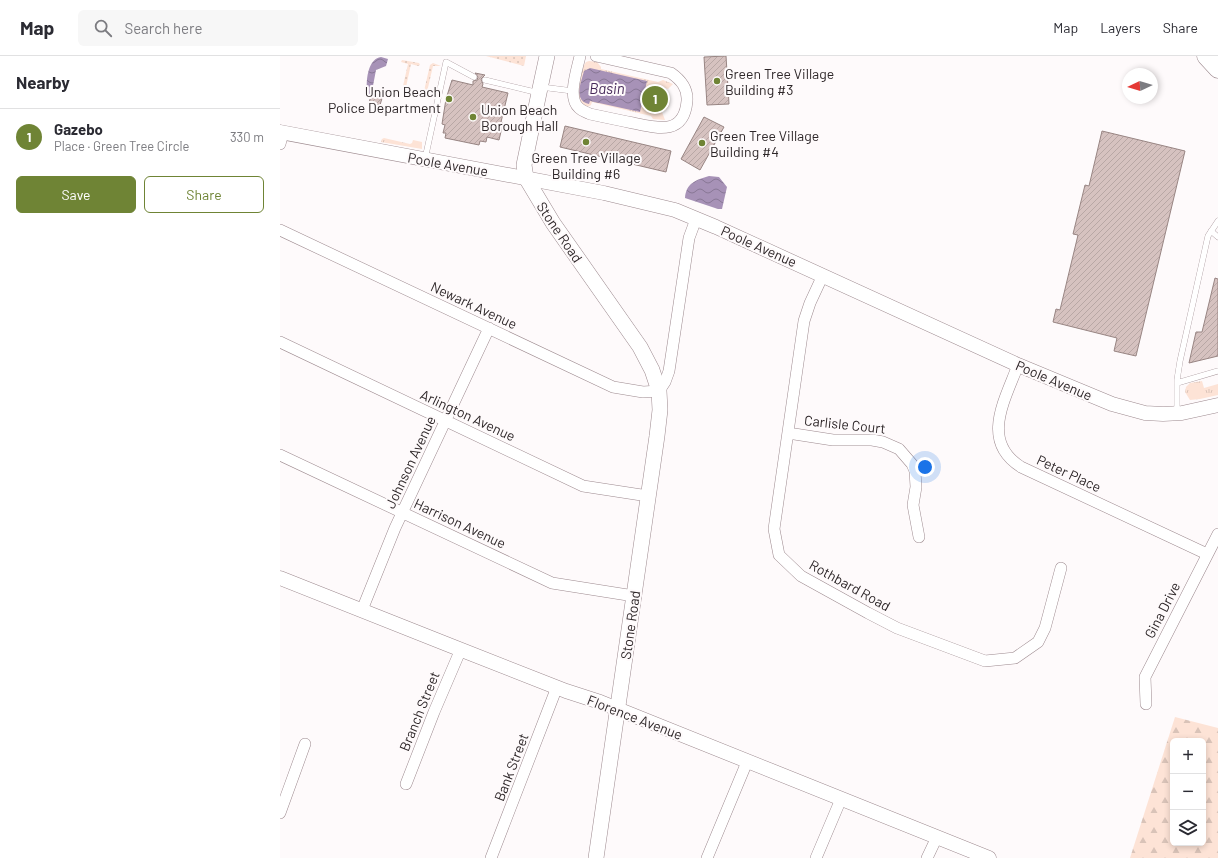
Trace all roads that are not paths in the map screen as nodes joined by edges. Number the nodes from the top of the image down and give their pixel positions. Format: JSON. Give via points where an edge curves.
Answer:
{"nodes":[{"id":1,"x":547,"y":56,"type":"edge"},
{"id":2,"x":580,"y":56,"type":"edge"},
{"id":3,"x":596,"y":56,"type":"edge"},
{"id":4,"x":1206,"y":56,"type":"edge"},
{"id":5,"x":1218,"y":69,"type":"edge"},
{"id":6,"x":474,"y":77,"type":"dead end"},
{"id":7,"x":484,"y":80,"type":"dead end"},
{"id":8,"x":539,"y":90,"type":"junction"},
{"id":9,"x":573,"y":91,"type":"junction"},
{"id":10,"x":281,"y":136,"type":"edge"},
{"id":11,"x":424,"y":159,"type":"junction"},
{"id":12,"x":526,"y":178,"type":"junction"},
{"id":13,"x":696,"y":219,"type":"junction"},
{"id":14,"x":1218,"y":221,"type":"edge"},
{"id":15,"x":280,"y":230,"type":"edge"},
{"id":16,"x":1211,"y":231,"type":"junction"},
{"id":17,"x":1218,"y":237,"type":"edge"},
{"id":18,"x":822,"y":275,"type":"junction"},
{"id":19,"x":489,"y":328,"type":"junction"},
{"id":20,"x":280,"y":342,"type":"edge"},
{"id":21,"x":1018,"y":365,"type":"junction"},
{"id":22,"x":1218,"y":371,"type":"edge"},
{"id":23,"x":1178,"y":383,"type":"junction"},
{"id":24,"x":659,"y":391,"type":"junction"},
{"id":25,"x":1218,"y":406,"type":"edge"},
{"id":26,"x":1177,"y":413,"type":"junction"},
{"id":27,"x":445,"y":421,"type":"junction"},
{"id":28,"x":788,"y":433,"type":"junction"},
{"id":29,"x":280,"y":455,"type":"edge"},
{"id":30,"x":648,"y":496,"type":"junction"},
{"id":31,"x":402,"y":513,"type":"junction"},
{"id":32,"x":1218,"y":534,"type":"edge"},
{"id":33,"x":919,"y":537,"type":"dead end"},
{"id":34,"x":1207,"y":554,"type":"junction"},
{"id":35,"x":1061,"y":568,"type":"dead end"},
{"id":36,"x":280,"y":578,"type":"edge"},
{"id":37,"x":634,"y":596,"type":"junction"},
{"id":38,"x":362,"y":610,"type":"junction"},
{"id":39,"x":461,"y":649,"type":"junction"},
{"id":40,"x":557,"y":687,"type":"junction"},
{"id":41,"x":1146,"y":704,"type":"dead end"},
{"id":42,"x":618,"y":709,"type":"junction"},
{"id":43,"x":305,"y":744,"type":"dead end"},
{"id":44,"x":747,"y":762,"type":"junction"},
{"id":45,"x":406,"y":784,"type":"dead end"},
{"id":46,"x":841,"y":799,"type":"junction"},
{"id":47,"x":280,"y":813,"type":"edge"},
{"id":48,"x":937,"y":837,"type":"junction"},
{"id":49,"x":491,"y":858,"type":"edge"},
{"id":50,"x":596,"y":858,"type":"edge"},
{"id":51,"x":707,"y":858,"type":"edge"},
{"id":52,"x":816,"y":858,"type":"edge"},
{"id":53,"x":927,"y":858,"type":"edge"},
{"id":54,"x":989,"y":858,"type":"edge"}],
"edges":[{"from":1,"to":8,"type":"main road","name":"Stone Road"},
{"from":2,"to":9,"type":"street"},
{"from":3,"to":9,"type":"street","via":[[671,73],[677,77],[687,94],[684,115],[670,127],[658,128],[590,114],[576,106]]},
{"from":4,"to":5,"type":"highway"},
{"from":6,"to":11,"type":"lane","via":[[446,62]]},
{"from":7,"to":8,"type":"lane"},
{"from":8,"to":9,"type":"lane"},
{"from":8,"to":12,"type":"main road","name":"Stone Road","via":[[524,165]]},
{"from":10,"to":11,"type":"street","name":"Poole Avenue"},
{"from":11,"to":12,"type":"street","name":"Poole Avenue"},
{"from":12,"to":13,"type":"street","name":"Poole Avenue","via":[[662,206]]},
{"from":12,"to":24,"type":"main road","name":"Stone Road","via":[[553,223],[640,347]]},
{"from":13,"to":18,"type":"street","name":"Poole Avenue"},
{"from":13,"to":24,"type":"street","name":"Stone Road","via":[[689,238],[669,370]]},
{"from":14,"to":16,"type":"lane"},
{"from":15,"to":19,"type":"street","name":"Newark Avenue"},
{"from":16,"to":17,"type":"lane"},
{"from":16,"to":23,"type":"lane","via":[[1180,362]]},
{"from":18,"to":21,"type":"street","name":"Poole Avenue"},
{"from":18,"to":28,"type":"street","name":"Rothbard Road","via":[[804,321]]},
{"from":19,"to":24,"type":"street","name":"Newark Avenue","via":[[613,387],[643,392]]},
{"from":19,"to":27,"type":"street","name":"Johnson Avenue"},
{"from":20,"to":27,"type":"street","name":"Arlington Avenue"},
{"from":21,"to":26,"type":"street","name":"Poole Avenue","via":[[1133,411]]},
{"from":21,"to":34,"type":"street","name":"Peter Place","via":[[999,417],[998,428],[1002,448],[1007,456],[1022,467]]},
{"from":22,"to":23,"type":"lane"},
{"from":23,"to":26,"type":"lane"},
{"from":24,"to":30,"type":"main road","name":"Stone Road","via":[[660,410]]},
{"from":25,"to":26,"type":"street","name":"Poole Avenue"},
{"from":27,"to":30,"type":"street","name":"Arlington Avenue","via":[[583,486]]},
{"from":27,"to":31,"type":"street","name":"Johnson Avenue"},
{"from":28,"to":33,"type":"street","name":"Carlisle Court","via":[[833,440],[872,440],[900,450],[915,471],[913,504]]},
{"from":28,"to":35,"type":"street","name":"Rothbard Road","via":[[774,529],[779,555],[801,576],[897,628],[985,661],[1015,658],[1038,642],[1043,633]]},
{"from":29,"to":31,"type":"street","name":"Harrison Avenue"},
{"from":30,"to":37,"type":"main road","name":"Stone Road"},
{"from":31,"to":37,"type":"street","name":"Harrison Avenue","via":[[552,583]]},
{"from":31,"to":38,"type":"street","name":"Johnson Avenue"},
{"from":32,"to":34,"type":"street","name":"Gina Drive"},
{"from":34,"to":41,"type":"street","name":"Gina Drive","via":[[1145,677]]},
{"from":36,"to":38,"type":"street","name":"Florence Avenue"},
{"from":37,"to":42,"type":"main road","name":"Stone Road"},
{"from":38,"to":39,"type":"street","name":"Florence Avenue"},
{"from":39,"to":40,"type":"street","name":"Florence Avenue"},
{"from":39,"to":45,"type":"street","name":"Branch Street"},
{"from":40,"to":42,"type":"street","name":"Florence Avenue"},
{"from":40,"to":49,"type":"street","name":"Bank Street"},
{"from":42,"to":44,"type":"street","name":"Florence Avenue"},
{"from":42,"to":50,"type":"main road","name":"Stone Road"},
{"from":43,"to":47,"type":"street"},
{"from":44,"to":46,"type":"street","name":"Florence Avenue"},
{"from":44,"to":51,"type":"street"},
{"from":46,"to":48,"type":"street","name":"Florence Avenue"},
{"from":46,"to":52,"type":"street"},
{"from":48,"to":53,"type":"street"},
{"from":48,"to":54,"type":"street","name":"Florence Avenue"}]}
